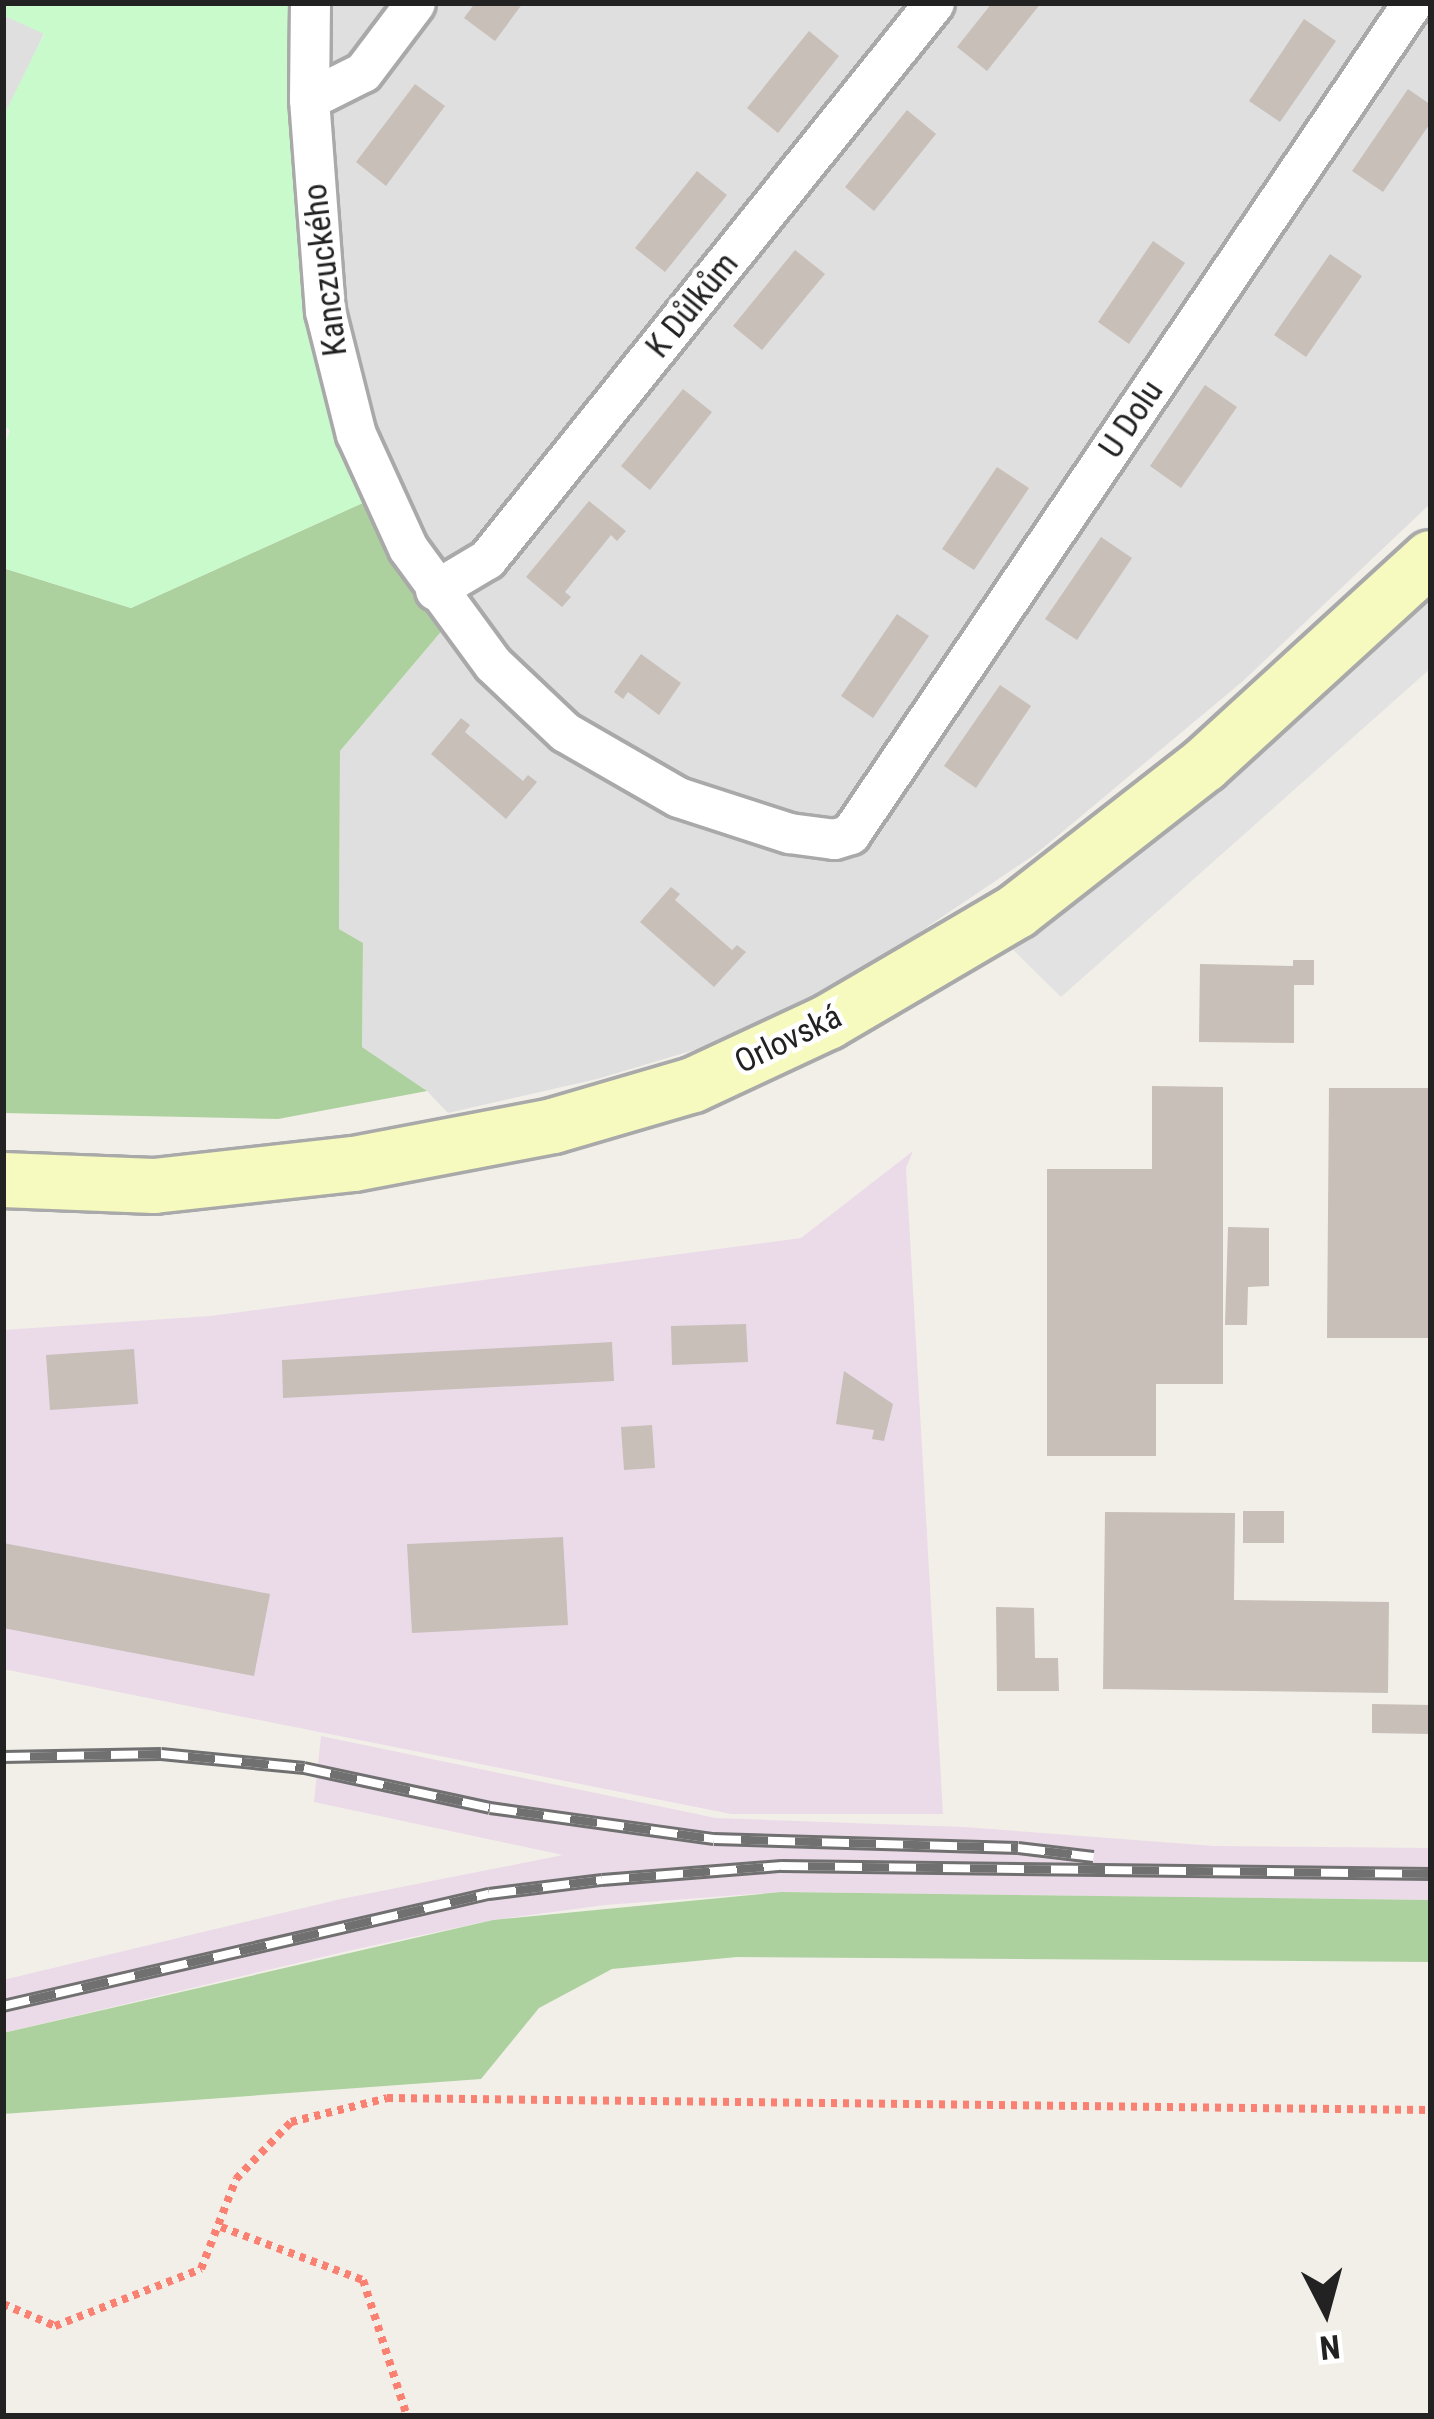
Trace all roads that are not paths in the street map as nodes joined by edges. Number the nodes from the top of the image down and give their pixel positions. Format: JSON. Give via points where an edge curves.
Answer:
{"nodes":[{"id":1,"x":310,"y":3,"type":"edge"},
{"id":2,"x":416,"y":3,"type":"edge"},
{"id":3,"x":934,"y":3,"type":"edge"},
{"id":4,"x":1412,"y":3,"type":"edge"},
{"id":5,"x":309,"y":99,"type":"junction"},
{"id":6,"x":1431,"y":558,"type":"edge"},
{"id":7,"x":435,"y":590,"type":"junction"},
{"id":8,"x":850,"y":835,"type":"joint"},
{"id":9,"x":3,"y":1180,"type":"edge"}],
"edges":[{"from":1,"to":5,"type":"street","name":"Kanczuckého"},
{"from":2,"to":5,"type":"street","via":[[363,72]]},
{"from":3,"to":7,"type":"street","name":"K Důlkům","via":[[487,559]]},
{"from":4,"to":8,"type":"street","name":"U Dolu"},
{"from":5,"to":7,"type":"street","name":"Kanczuckého","via":[[337,372],[381,495]]},
{"from":6,"to":9,"type":"main road","name":"Orlovská","via":[[1204,765],[1017,911],[828,1022],[693,1085],[554,1126],[354,1164],[154,1186]]},
{"from":7,"to":8,"type":"street","name":"Kanczuckého","via":[[493,664],[565,732],[678,797],[789,833]]}]}
